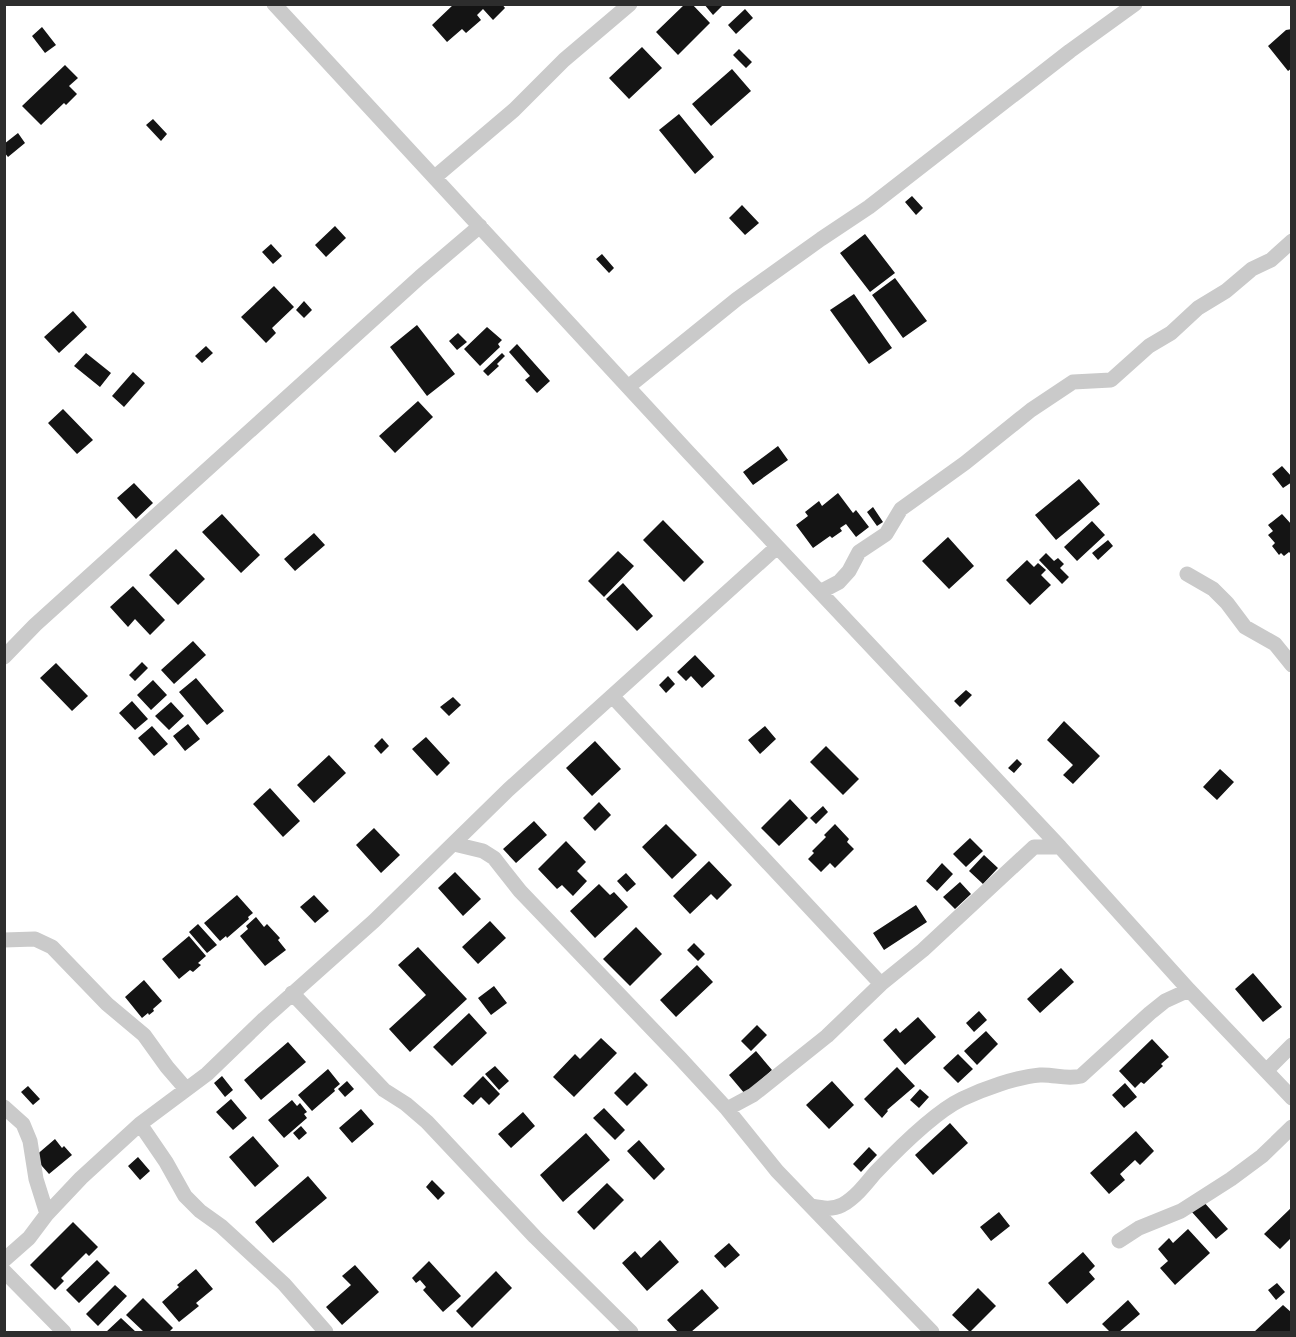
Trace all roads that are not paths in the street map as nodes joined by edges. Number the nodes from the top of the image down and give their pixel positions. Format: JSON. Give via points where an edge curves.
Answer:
{"nodes":[{"id":1,"x":274,"y":4,"type":"edge"},
{"id":2,"x":630,"y":4,"type":"edge"},
{"id":3,"x":1135,"y":4,"type":"edge"},
{"id":4,"x":435,"y":177,"type":"junction"},
{"id":5,"x":480,"y":226,"type":"junction"},
{"id":6,"x":1292,"y":241,"type":"edge"},
{"id":7,"x":628,"y":387,"type":"junction"},
{"id":8,"x":777,"y":547,"type":"junction"},
{"id":9,"x":1187,"y":574,"type":"dead end"},
{"id":10,"x":820,"y":592,"type":"junction"},
{"id":11,"x":4,"y":657,"type":"edge"},
{"id":12,"x":1292,"y":665,"type":"edge"},
{"id":13,"x":613,"y":697,"type":"junction"},
{"id":14,"x":454,"y":844,"type":"junction"},
{"id":15,"x":1060,"y":847,"type":"junction"},
{"id":16,"x":4,"y":940,"type":"edge"},
{"id":17,"x":881,"y":984,"type":"junction"},
{"id":18,"x":1189,"y":990,"type":"junction"},
{"id":19,"x":292,"y":993,"type":"junction"},
{"id":20,"x":1292,"y":1045,"type":"edge"},
{"id":21,"x":1266,"y":1071,"type":"junction"},
{"id":22,"x":186,"y":1089,"type":"junction"},
{"id":23,"x":1292,"y":1098,"type":"edge"},
{"id":24,"x":4,"y":1107,"type":"edge"},
{"id":25,"x":727,"y":1109,"type":"junction"},
{"id":26,"x":140,"y":1124,"type":"junction"},
{"id":27,"x":1292,"y":1127,"type":"edge"},
{"id":28,"x":811,"y":1206,"type":"junction"},
{"id":29,"x":47,"y":1214,"type":"junction"},
{"id":30,"x":1119,"y":1241,"type":"dead end"},
{"id":31,"x":4,"y":1260,"type":"edge"},
{"id":32,"x":4,"y":1271,"type":"edge"},
{"id":33,"x":64,"y":1332,"type":"edge"},
{"id":34,"x":326,"y":1332,"type":"edge"},
{"id":35,"x":631,"y":1332,"type":"edge"},
{"id":36,"x":932,"y":1332,"type":"edge"}],
"edges":[{"from":1,"to":4,"type":"street"},
{"from":2,"to":4,"type":"street","via":[[564,60],[514,111]]},
{"from":3,"to":7,"type":"street","via":[[869,207],[720,312]]},
{"from":4,"to":5,"type":"street"},
{"from":5,"to":7,"type":"street"},
{"from":5,"to":11,"type":"street"},
{"from":6,"to":10,"type":"street","via":[[1271,260],[1198,308],[1111,380],[1073,382],[1030,410],[901,509],[886,534],[859,552],[838,582]]},
{"from":7,"to":8,"type":"street"},
{"from":8,"to":10,"type":"street"},
{"from":8,"to":13,"type":"street"},
{"from":9,"to":12,"type":"street","via":[[1213,590],[1245,627],[1275,644]]},
{"from":10,"to":15,"type":"street"},
{"from":13,"to":14,"type":"street"},
{"from":13,"to":17,"type":"street"},
{"from":14,"to":19,"type":"street"},
{"from":14,"to":25,"type":"street","via":[[494,858],[520,891]]},
{"from":15,"to":17,"type":"street","via":[[1034,847]]},
{"from":15,"to":18,"type":"street"},
{"from":16,"to":22,"type":"street","via":[[35,939],[52,947],[107,1004],[144,1035]]},
{"from":17,"to":25,"type":"street","via":[[827,1036],[753,1095]]},
{"from":18,"to":21,"type":"street"},
{"from":18,"to":28,"type":"street","via":[[1150,1013],[1081,1076],[1033,1076],[960,1100],[945,1108],[843,1205],[830,1209]]},
{"from":19,"to":22,"type":"street"},
{"from":19,"to":35,"type":"street","via":[[384,1090],[427,1122]]},
{"from":20,"to":21,"type":"street"},
{"from":21,"to":23,"type":"street"},
{"from":22,"to":26,"type":"street"},
{"from":24,"to":29,"type":"street","via":[[22,1124],[30,1141]]},
{"from":25,"to":28,"type":"street"},
{"from":26,"to":29,"type":"street"},
{"from":26,"to":34,"type":"street","via":[[185,1196],[284,1284]]},
{"from":27,"to":30,"type":"street","via":[[1231,1179],[1181,1211]]},
{"from":28,"to":36,"type":"street"},
{"from":29,"to":31,"type":"street","via":[[29,1238]]},
{"from":32,"to":33,"type":"street"}]}
